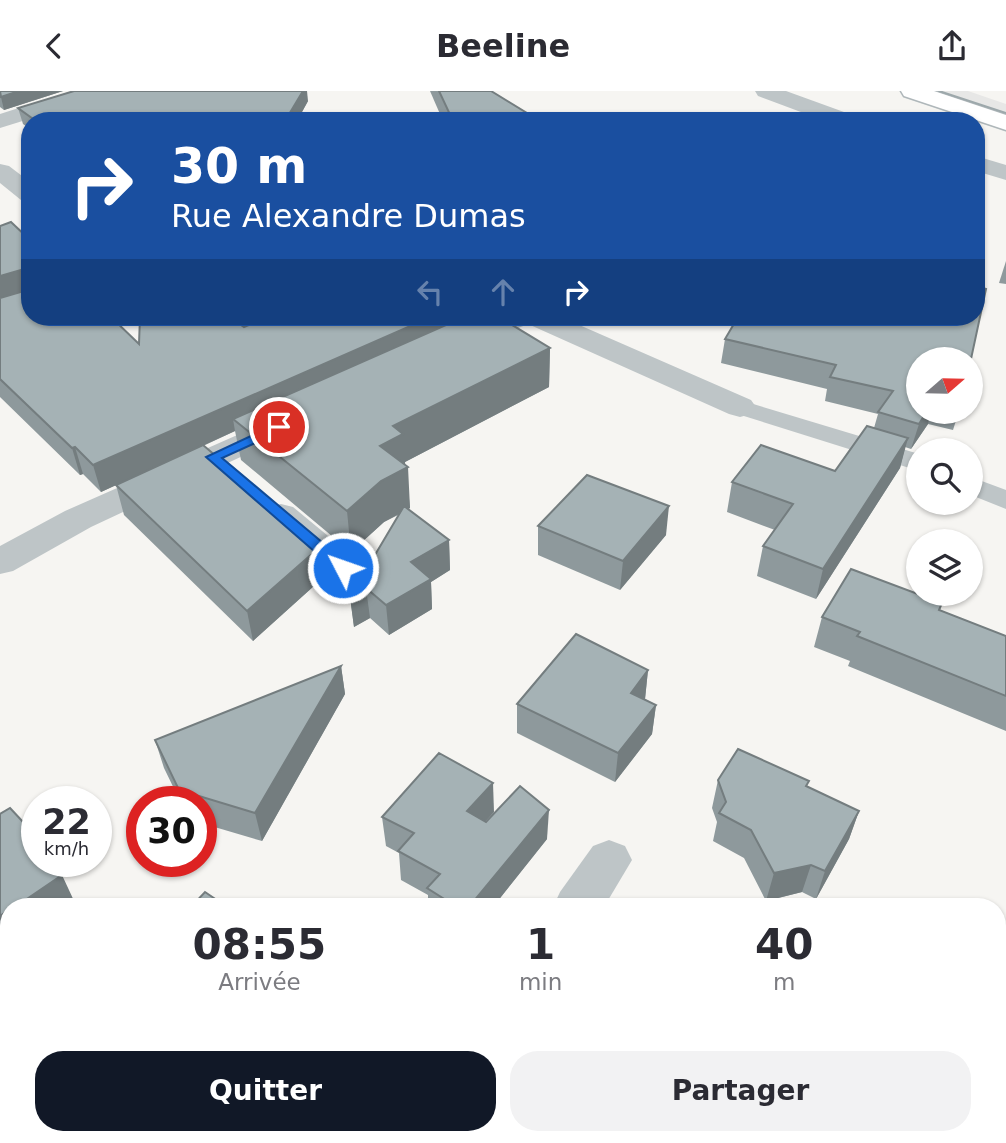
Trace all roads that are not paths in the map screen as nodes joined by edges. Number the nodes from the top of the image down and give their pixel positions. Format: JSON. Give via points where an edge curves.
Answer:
{"nodes":[{"id":1,"x":95,"y":91,"type":"edge"},
{"id":2,"x":766,"y":91,"type":"edge"},
{"id":3,"x":912,"y":91,"type":"edge"},
{"id":4,"x":978,"y":91,"type":"edge"},
{"id":5,"x":1006,"y":101,"type":"edge"},
{"id":6,"x":28,"y":112,"type":"edge"},
{"id":7,"x":823,"y":112,"type":"edge"},
{"id":8,"x":974,"y":112,"type":"edge"},
{"id":9,"x":21,"y":114,"type":"edge"},
{"id":10,"x":985,"y":116,"type":"edge"},
{"id":11,"x":0,"y":121,"type":"edge"},
{"id":12,"x":1006,"y":123,"type":"edge"},
{"id":13,"x":985,"y":166,"type":"edge"},
{"id":14,"x":0,"y":171,"type":"edge"},
{"id":15,"x":1006,"y":173,"type":"edge"},
{"id":16,"x":21,"y":188,"type":"edge"},
{"id":17,"x":498,"y":326,"type":"edge"},
{"id":18,"x":557,"y":326,"type":"edge"},
{"id":19,"x":432,"y":356,"type":"edge"},
{"id":20,"x":740,"y":407,"type":"joint"},
{"id":21,"x":309,"y":413,"type":"edge"},
{"id":22,"x":213,"y":457,"type":"junction"},
{"id":23,"x":906,"y":459,"type":"edge"},
{"id":24,"x":983,"y":490,"type":"edge"},
{"id":25,"x":1006,"y":500,"type":"edge"},
{"id":26,"x":0,"y":562,"type":"edge"},
{"id":27,"x":343,"y":568,"type":"dead end"},
{"id":28,"x":609,"y":860,"type":"dead end"},
{"id":29,"x":583,"y":898,"type":"edge"}],
"edges":[{"from":1,"to":6,"type":"street"},
{"from":2,"to":7,"type":"street"},
{"from":3,"to":8,"type":"main road"},
{"from":4,"to":5,"type":"main road"},
{"from":9,"to":11,"type":"street"},
{"from":10,"to":12,"type":"main road"},
{"from":13,"to":15,"type":"street"},
{"from":14,"to":16,"type":"street"},
{"from":17,"to":19,"type":"street"},
{"from":18,"to":20,"type":"street"},
{"from":20,"to":23,"type":"lane"},
{"from":21,"to":22,"type":"street"},
{"from":22,"to":26,"type":"street","via":[[78,519]]},
{"from":22,"to":27,"type":"street"},
{"from":24,"to":25,"type":"lane"},
{"from":28,"to":29,"type":"street"}]}
